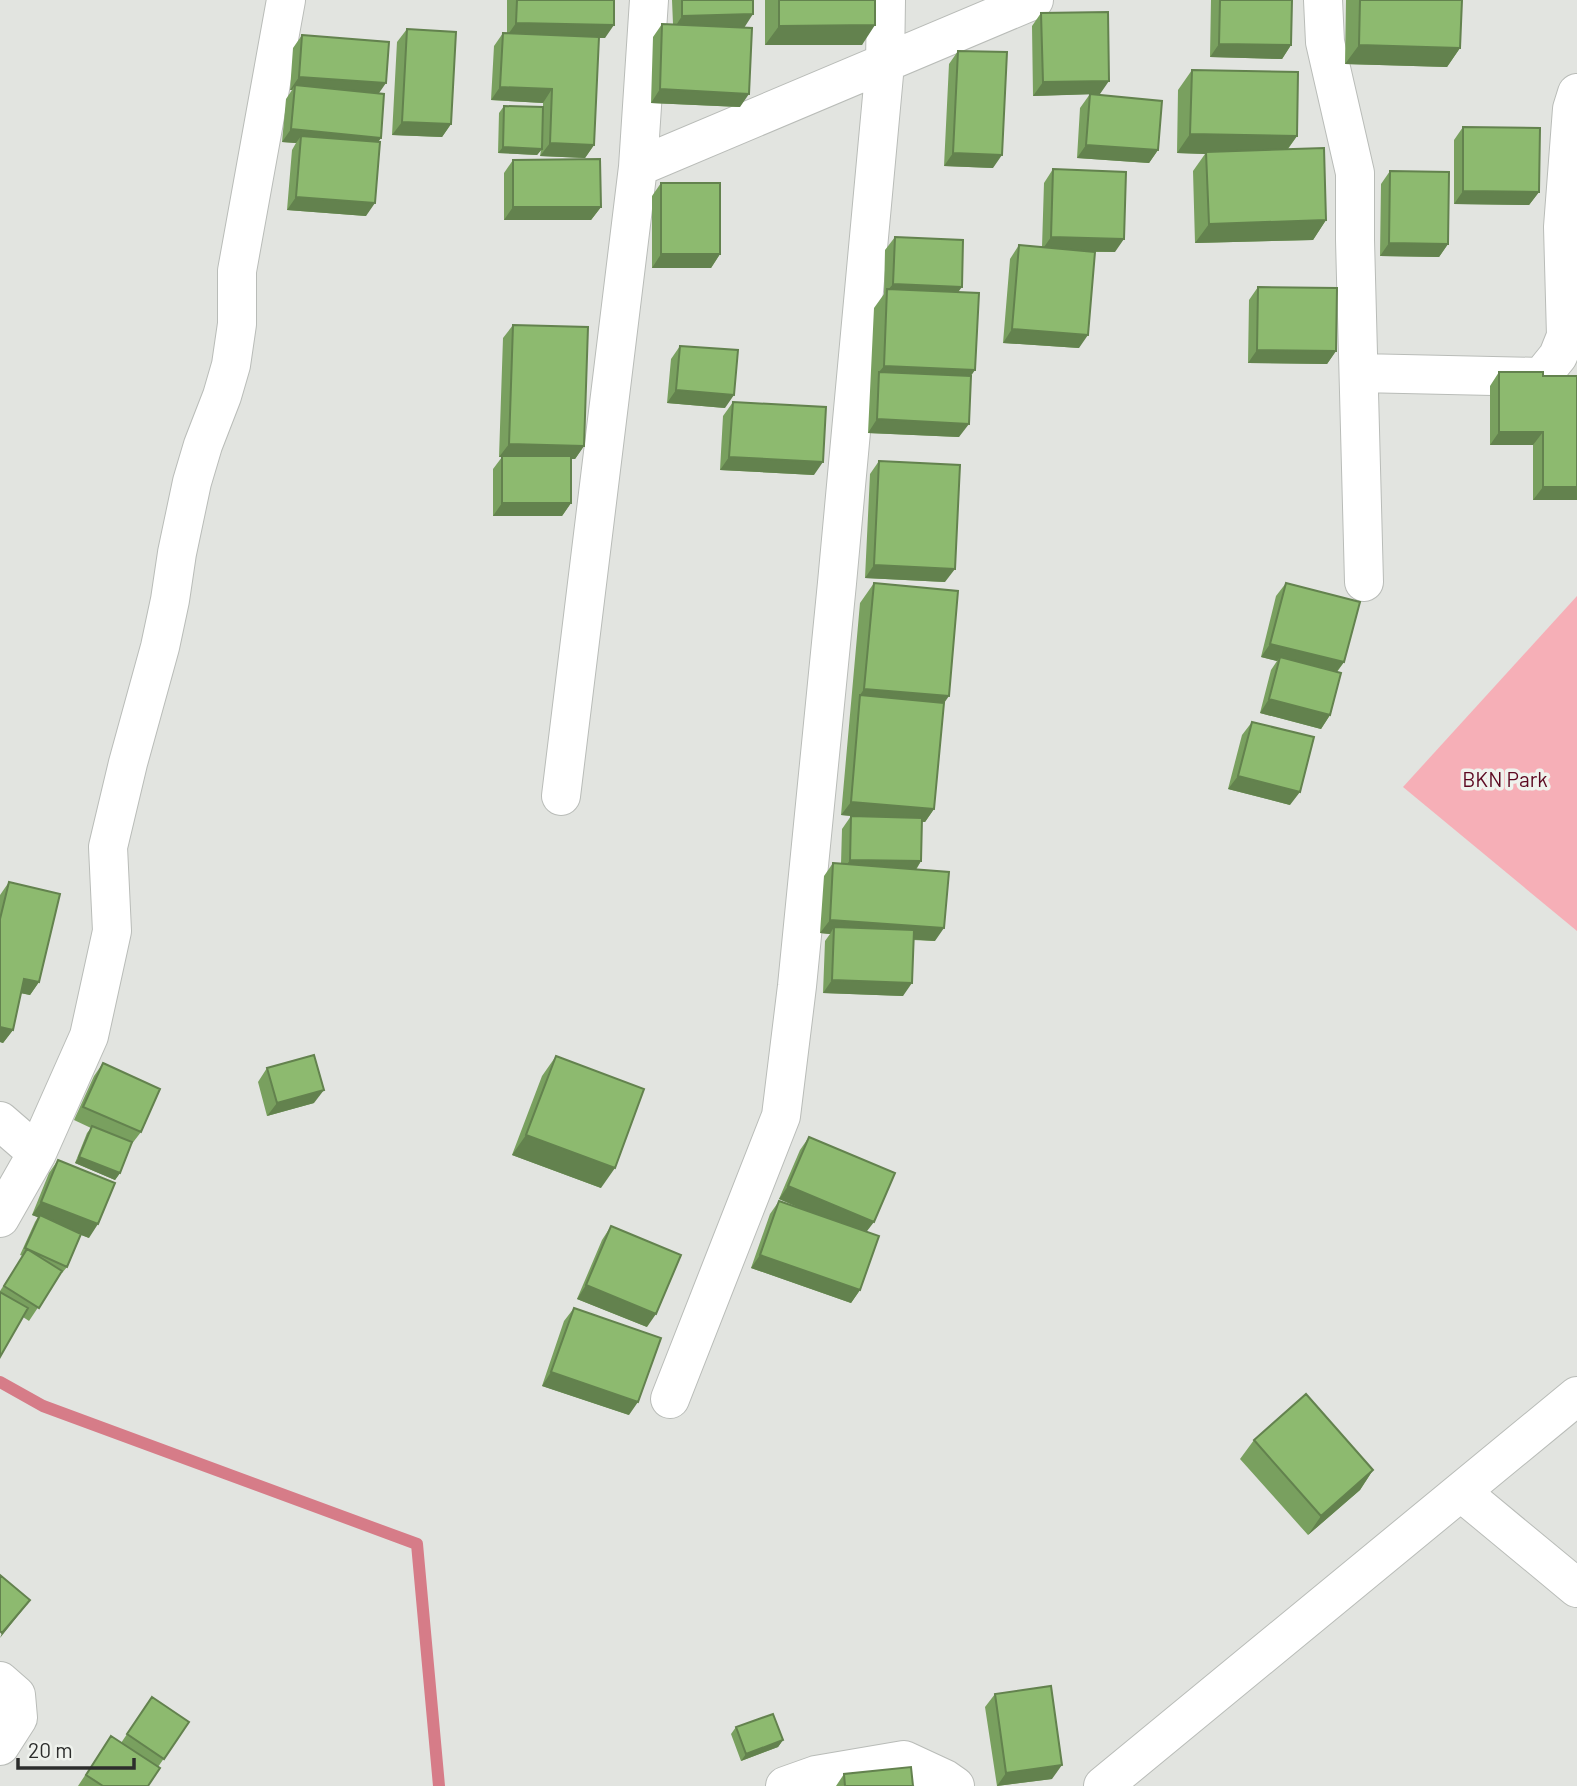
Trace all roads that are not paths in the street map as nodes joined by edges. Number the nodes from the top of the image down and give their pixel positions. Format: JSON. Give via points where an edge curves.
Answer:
{"nodes":[{"id":1,"x":286,"y":0,"type":"edge"},
{"id":2,"x":649,"y":0,"type":"edge"},
{"id":3,"x":886,"y":0,"type":"edge"},
{"id":4,"x":1034,"y":0,"type":"edge"},
{"id":5,"x":1323,"y":0,"type":"edge"},
{"id":6,"x":885,"y":64,"type":"junction"},
{"id":7,"x":1577,"y":93,"type":"edge"},
{"id":8,"x":638,"y":167,"type":"junction"},
{"id":9,"x":1359,"y":373,"type":"junction"},
{"id":10,"x":1364,"y":583,"type":"dead end"},
{"id":11,"x":561,"y":796,"type":"dead end"},
{"id":12,"x":0,"y":1121,"type":"edge"},
{"id":13,"x":37,"y":1153,"type":"junction"},
{"id":14,"x":0,"y":1217,"type":"edge"},
{"id":15,"x":1577,"y":1396,"type":"edge"},
{"id":16,"x":670,"y":1399,"type":"dead end"},
{"id":17,"x":1461,"y":1492,"type":"junction"},
{"id":18,"x":1577,"y":1588,"type":"edge"},
{"id":19,"x":0,"y":1681,"type":"edge"},
{"id":20,"x":0,"y":1746,"type":"edge"},
{"id":21,"x":785,"y":1786,"type":"edge"},
{"id":22,"x":955,"y":1786,"type":"edge"},
{"id":23,"x":1103,"y":1786,"type":"edge"}],
"edges":[{"from":1,"to":13,"type":"street","via":[[237,271],[231,365],[192,482],[170,600],[108,847],[112,931],[89,1037]]},
{"from":2,"to":8,"type":"street"},
{"from":3,"to":6,"type":"street"},
{"from":4,"to":6,"type":"street"},
{"from":5,"to":9,"type":"street","via":[[1325,41],[1355,173]]},
{"from":6,"to":8,"type":"street"},
{"from":6,"to":16,"type":"street","via":[[781,1116]]},
{"from":7,"to":9,"type":"street","via":[[1563,227],[1566,336],[1558,356],[1541,377]]},
{"from":8,"to":11,"type":"street"},
{"from":9,"to":10,"type":"street"},
{"from":12,"to":13,"type":"street"},
{"from":13,"to":14,"type":"street"},
{"from":15,"to":17,"type":"street"},
{"from":17,"to":18,"type":"street"},
{"from":17,"to":23,"type":"street"},
{"from":19,"to":20,"type":"street","via":[[16,1695],[18,1718]]},
{"from":21,"to":22,"type":"street","via":[[904,1760]]}]}
